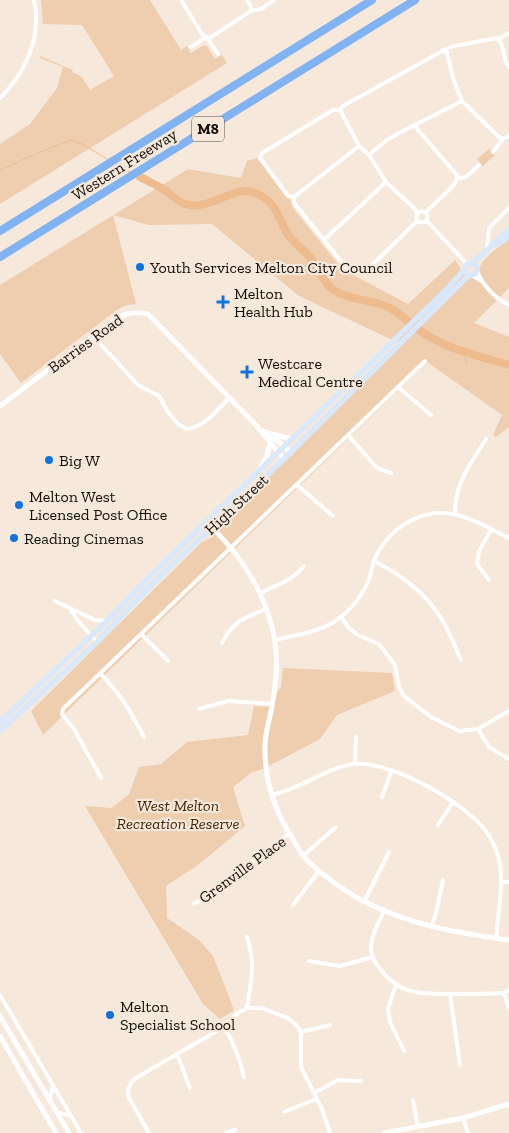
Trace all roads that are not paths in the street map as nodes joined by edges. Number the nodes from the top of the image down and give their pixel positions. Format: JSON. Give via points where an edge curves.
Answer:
{"nodes":[{"id":1,"x":34,"y":0,"type":"edge"},
{"id":2,"x":181,"y":0,"type":"edge"},
{"id":3,"x":247,"y":0,"type":"edge"},
{"id":4,"x":274,"y":0,"type":"edge"},
{"id":5,"x":372,"y":0,"type":"edge"},
{"id":6,"x":415,"y":0,"type":"edge"},
{"id":7,"x":251,"y":11,"type":"junction"},
{"id":8,"x":509,"y":33,"type":"edge"},
{"id":9,"x":206,"y":38,"type":"junction"},
{"id":10,"x":499,"y":39,"type":"junction"},
{"id":11,"x":191,"y":47,"type":"dead end"},
{"id":12,"x":446,"y":49,"type":"junction"},
{"id":13,"x":218,"y":54,"type":"dead end"},
{"id":14,"x":509,"y":67,"type":"edge"},
{"id":15,"x":0,"y":98,"type":"edge"},
{"id":16,"x":462,"y":100,"type":"junction"},
{"id":17,"x":340,"y":110,"type":"junction"},
{"id":18,"x":416,"y":125,"type":"junction"},
{"id":19,"x":509,"y":136,"type":"edge"},
{"id":20,"x":503,"y":138,"type":"junction"},
{"id":21,"x":359,"y":146,"type":"junction"},
{"id":22,"x":493,"y":152,"type":"dead end"},
{"id":23,"x":369,"y":155,"type":"junction"},
{"id":24,"x":479,"y":165,"type":"dead end"},
{"id":25,"x":458,"y":178,"type":"junction"},
{"id":26,"x":386,"y":182,"type":"junction"},
{"id":27,"x":294,"y":197,"type":"junction"},
{"id":28,"x":509,"y":208,"type":"edge"},
{"id":29,"x":426,"y":212,"type":"junction"},
{"id":30,"x":418,"y":214,"type":"junction"},
{"id":31,"x":418,"y":220,"type":"junction"},
{"id":32,"x":426,"y":220,"type":"junction"},
{"id":33,"x":509,"y":229,"type":"edge"},
{"id":34,"x":0,"y":231,"type":"edge"},
{"id":35,"x":509,"y":235,"type":"edge"},
{"id":36,"x":324,"y":240,"type":"junction"},
{"id":37,"x":486,"y":251,"type":"junction"},
{"id":38,"x":0,"y":257,"type":"edge"},
{"id":39,"x":471,"y":269,"type":"junction"},
{"id":40,"x":509,"y":305,"type":"edge"},
{"id":41,"x":93,"y":336,"type":"junction"},
{"id":42,"x":425,"y":361,"type":"dead end"},
{"id":43,"x":398,"y":387,"type":"junction"},
{"id":44,"x":229,"y":398,"type":"junction"},
{"id":45,"x":0,"y":406,"type":"edge"},
{"id":46,"x":431,"y":415,"type":"dead end"},
{"id":47,"x":255,"y":424,"type":"junction"},
{"id":48,"x":263,"y":431,"type":"junction"},
{"id":49,"x":348,"y":436,"type":"junction"},
{"id":50,"x":291,"y":439,"type":"junction"},
{"id":51,"x":486,"y":439,"type":"dead end"},
{"id":52,"x":270,"y":443,"type":"junction"},
{"id":53,"x":284,"y":446,"type":"junction"},
{"id":54,"x":278,"y":452,"type":"junction"},
{"id":55,"x":290,"y":453,"type":"junction"},
{"id":56,"x":284,"y":459,"type":"junction"},
{"id":57,"x":258,"y":472,"type":"junction"},
{"id":58,"x":391,"y":473,"type":"dead end"},
{"id":59,"x":298,"y":484,"type":"junction"},
{"id":60,"x":455,"y":514,"type":"junction"},
{"id":61,"x":333,"y":516,"type":"dead end"},
{"id":62,"x":209,"y":524,"type":"junction"},
{"id":63,"x":491,"y":530,"type":"junction"},
{"id":64,"x":509,"y":538,"type":"edge"},
{"id":65,"x":231,"y":548,"type":"junction"},
{"id":66,"x":374,"y":561,"type":"junction"},
{"id":67,"x":304,"y":566,"type":"dead end"},
{"id":68,"x":488,"y":580,"type":"dead end"},
{"id":69,"x":260,"y":593,"type":"junction"},
{"id":70,"x":55,"y":601,"type":"dead end"},
{"id":71,"x":266,"y":609,"type":"junction"},
{"id":72,"x":71,"y":610,"type":"junction"},
{"id":73,"x":341,"y":617,"type":"junction"},
{"id":74,"x":107,"y":621,"type":"junction"},
{"id":75,"x":141,"y":634,"type":"junction"},
{"id":76,"x":92,"y":636,"type":"junction"},
{"id":77,"x":274,"y":640,"type":"junction"},
{"id":78,"x":97,"y":642,"type":"junction"},
{"id":79,"x":222,"y":644,"type":"dead end"},
{"id":80,"x":461,"y":660,"type":"dead end"},
{"id":81,"x":168,"y":661,"type":"dead end"},
{"id":82,"x":100,"y":673,"type":"junction"},
{"id":83,"x":273,"y":704,"type":"junction"},
{"id":84,"x":199,"y":709,"type":"dead end"},
{"id":85,"x":509,"y":711,"type":"edge"},
{"id":86,"x":0,"y":722,"type":"edge"},
{"id":87,"x":478,"y":729,"type":"junction"},
{"id":88,"x":0,"y":731,"type":"edge"},
{"id":89,"x":144,"y":737,"type":"dead end"},
{"id":90,"x":356,"y":737,"type":"dead end"},
{"id":91,"x":509,"y":760,"type":"edge"},
{"id":92,"x":355,"y":764,"type":"junction"},
{"id":93,"x":392,"y":770,"type":"junction"},
{"id":94,"x":102,"y":778,"type":"dead end"},
{"id":95,"x":272,"y":795,"type":"junction"},
{"id":96,"x":382,"y":796,"type":"dead end"},
{"id":97,"x":452,"y":802,"type":"junction"},
{"id":98,"x":438,"y":825,"type":"dead end"},
{"id":99,"x":336,"y":827,"type":"dead end"},
{"id":100,"x":289,"y":834,"type":"junction"},
{"id":101,"x":389,"y":852,"type":"dead end"},
{"id":102,"x":303,"y":856,"type":"junction"},
{"id":103,"x":319,"y":870,"type":"junction"},
{"id":104,"x":442,"y":880,"type":"dead end"},
{"id":105,"x":501,"y":882,"type":"junction"},
{"id":106,"x":509,"y":882,"type":"edge"},
{"id":107,"x":364,"y":902,"type":"junction"},
{"id":108,"x":194,"y":904,"type":"dead end"},
{"id":109,"x":293,"y":905,"type":"dead end"},
{"id":110,"x":384,"y":911,"type":"junction"},
{"id":111,"x":431,"y":927,"type":"junction"},
{"id":112,"x":247,"y":937,"type":"dead end"},
{"id":113,"x":496,"y":938,"type":"junction"},
{"id":114,"x":509,"y":940,"type":"edge"},
{"id":115,"x":373,"y":957,"type":"junction"},
{"id":116,"x":309,"y":961,"type":"dead end"},
{"id":117,"x":396,"y":984,"type":"junction"},
{"id":118,"x":509,"y":990,"type":"edge"},
{"id":119,"x":450,"y":994,"type":"junction"},
{"id":120,"x":504,"y":994,"type":"junction"},
{"id":121,"x":0,"y":995,"type":"edge"},
{"id":122,"x":247,"y":1008,"type":"junction"},
{"id":123,"x":509,"y":1008,"type":"edge"},
{"id":124,"x":0,"y":1016,"type":"edge"},
{"id":125,"x":330,"y":1025,"type":"dead end"},
{"id":126,"x":6,"y":1026,"type":"junction"},
{"id":127,"x":224,"y":1027,"type":"junction"},
{"id":128,"x":0,"y":1030,"type":"edge"},
{"id":129,"x":301,"y":1032,"type":"junction"},
{"id":130,"x":0,"y":1036,"type":"edge"},
{"id":131,"x":404,"y":1051,"type":"dead end"},
{"id":132,"x":178,"y":1054,"type":"junction"},
{"id":133,"x":460,"y":1065,"type":"dead end"},
{"id":134,"x":244,"y":1077,"type":"dead end"},
{"id":135,"x":361,"y":1081,"type":"dead end"},
{"id":136,"x":53,"y":1084,"type":"junction"},
{"id":137,"x":190,"y":1088,"type":"dead end"},
{"id":138,"x":314,"y":1093,"type":"junction"},
{"id":139,"x":316,"y":1099,"type":"junction"},
{"id":140,"x":50,"y":1100,"type":"junction"},
{"id":141,"x":413,"y":1100,"type":"dead end"},
{"id":142,"x":509,"y":1104,"type":"edge"},
{"id":143,"x":56,"y":1112,"type":"junction"},
{"id":144,"x":284,"y":1112,"type":"dead end"},
{"id":145,"x":72,"y":1116,"type":"junction"},
{"id":146,"x":463,"y":1118,"type":"junction"},
{"id":147,"x":418,"y":1126,"type":"junction"},
{"id":148,"x":235,"y":1130,"type":"dead end"},
{"id":149,"x":56,"y":1133,"type":"edge"},
{"id":150,"x":68,"y":1133,"type":"edge"},
{"id":151,"x":81,"y":1133,"type":"edge"},
{"id":152,"x":149,"y":1133,"type":"edge"},
{"id":153,"x":226,"y":1133,"type":"edge"},
{"id":154,"x":330,"y":1133,"type":"edge"},
{"id":155,"x":384,"y":1133,"type":"edge"},
{"id":156,"x":468,"y":1133,"type":"edge"}],
"edges":[{"from":1,"to":15,"type":"street","via":[[36,29],[32,48],[20,73]]},
{"from":2,"to":9,"type":"street"},
{"from":3,"to":7,"type":"street"},
{"from":4,"to":7,"type":"street","via":[[261,9]]},
{"from":5,"to":34,"type":"highway","name":"Western Freeway","number":"M8"},
{"from":6,"to":38,"type":"highway","name":"Western Freeway","number":"M8"},
{"from":7,"to":9,"type":"street"},
{"from":8,"to":10,"type":"street"},
{"from":9,"to":11,"type":"street"},
{"from":9,"to":13,"type":"street"},
{"from":10,"to":12,"type":"street"},
{"from":10,"to":14,"type":"street"},
{"from":12,"to":16,"type":"street"},
{"from":12,"to":17,"type":"street"},
{"from":16,"to":18,"type":"street"},
{"from":16,"to":20,"type":"street"},
{"from":17,"to":21,"type":"street"},
{"from":17,"to":27,"type":"street","via":[[333,110],[262,153],[260,158],[288,196]]},
{"from":18,"to":23,"type":"street","via":[[387,140]]},
{"from":18,"to":25,"type":"street"},
{"from":19,"to":20,"type":"street"},
{"from":20,"to":22,"type":"street"},
{"from":21,"to":23,"type":"street"},
{"from":21,"to":27,"type":"street"},
{"from":23,"to":26,"type":"street"},
{"from":24,"to":25,"type":"street","via":[[466,177]]},
{"from":25,"to":29,"type":"street"},
{"from":26,"to":30,"type":"street"},
{"from":26,"to":36,"type":"street"},
{"from":27,"to":36,"type":"street","via":[[294,203]]},
{"from":28,"to":37,"type":"street","via":[[488,228]]},
{"from":29,"to":30,"type":"street"},
{"from":29,"to":32,"type":"street"},
{"from":30,"to":31,"type":"street"},
{"from":31,"to":32,"type":"street"},
{"from":31,"to":36,"type":"street","via":[[363,272],[345,266]]},
{"from":32,"to":39,"type":"street"},
{"from":33,"to":37,"type":"main road","name":"High Street"},
{"from":35,"to":39,"type":"main road","name":"High Street"},
{"from":37,"to":39,"type":"main road","name":"High Street"},
{"from":39,"to":40,"type":"street","via":[[500,300]]},
{"from":39,"to":50,"type":"main road","name":"High Street"},
{"from":39,"to":55,"type":"main road","name":"High Street"},
{"from":41,"to":44,"type":"street","name":"Barries Road","via":[[125,313],[148,314]]},
{"from":41,"to":44,"type":"street","via":[[138,385],[159,396],[178,424],[187,429],[204,423]]},
{"from":41,"to":45,"type":"street","name":"Barries Road"},
{"from":42,"to":43,"type":"street","name":"High Street"},
{"from":43,"to":46,"type":"street"},
{"from":43,"to":49,"type":"street","name":"High Street"},
{"from":44,"to":47,"type":"street","name":"Barries Road"},
{"from":47,"to":48,"type":"street","name":"Barries Road"},
{"from":47,"to":52,"type":"street","name":"Barries Road"},
{"from":48,"to":50,"type":"street","name":"Barries Road"},
{"from":48,"to":53,"type":"street","name":"Barries Road"},
{"from":49,"to":58,"type":"street","via":[[378,468]]},
{"from":49,"to":59,"type":"street","name":"High Street"},
{"from":50,"to":53,"type":"main road","name":"High Street"},
{"from":51,"to":60,"type":"street","via":[[460,483]]},
{"from":52,"to":54,"type":"street","name":"Barries Road"},
{"from":52,"to":57,"type":"street"},
{"from":53,"to":54,"type":"main road","name":"High Street"},
{"from":53,"to":55,"type":"street","name":"Barries Road"},
{"from":54,"to":56,"type":"street","name":"Barries Road"},
{"from":54,"to":57,"type":"main road","name":"High Street"},
{"from":55,"to":56,"type":"main road","name":"High Street"},
{"from":56,"to":62,"type":"main road","name":"High Street"},
{"from":57,"to":62,"type":"main road","name":"High Street"},
{"from":59,"to":61,"type":"street"},
{"from":59,"to":65,"type":"street","name":"High Street"},
{"from":60,"to":63,"type":"street"},
{"from":60,"to":66,"type":"street","via":[[434,514],[402,524],[388,538]]},
{"from":62,"to":65,"type":"street"},
{"from":62,"to":74,"type":"main road","name":"High Street"},
{"from":62,"to":78,"type":"main road","name":"High Street"},
{"from":63,"to":64,"type":"street"},
{"from":63,"to":68,"type":"street","via":[[479,551],[477,564]]},
{"from":65,"to":69,"type":"street","via":[[247,568]]},
{"from":65,"to":75,"type":"street","name":"High Street"},
{"from":66,"to":73,"type":"street","via":[[364,592]]},
{"from":66,"to":80,"type":"street","via":[[402,577],[429,603]]},
{"from":67,"to":69,"type":"street","via":[[288,581]]},
{"from":69,"to":71,"type":"street"},
{"from":70,"to":72,"type":"street"},
{"from":71,"to":77,"type":"street"},
{"from":71,"to":79,"type":"street","via":[[235,624]]},
{"from":72,"to":74,"type":"street","via":[[94,620]]},
{"from":72,"to":76,"type":"street"},
{"from":73,"to":77,"type":"street","via":[[308,632]]},
{"from":73,"to":87,"type":"street","via":[[349,628],[379,644],[388,654],[395,665],[404,696],[431,717],[459,731]]},
{"from":74,"to":76,"type":"main road","name":"High Street"},
{"from":75,"to":81,"type":"street"},
{"from":75,"to":82,"type":"street","name":"High Street"},
{"from":76,"to":78,"type":"street"},
{"from":76,"to":86,"type":"main road","name":"High Street"},
{"from":77,"to":83,"type":"street"},
{"from":78,"to":88,"type":"main road","name":"High Street"},
{"from":82,"to":89,"type":"street","via":[[119,692]]},
{"from":82,"to":94,"type":"street","name":"High Street","via":[[62,714]]},
{"from":83,"to":84,"type":"street","via":[[228,701]]},
{"from":83,"to":95,"type":"street","via":[[265,742]]},
{"from":85,"to":87,"type":"street"},
{"from":87,"to":91,"type":"street","via":[[488,748]]},
{"from":90,"to":92,"type":"street"},
{"from":92,"to":93,"type":"street"},
{"from":92,"to":95,"type":"street"},
{"from":93,"to":96,"type":"street"},
{"from":93,"to":97,"type":"street"},
{"from":95,"to":100,"type":"street","via":[[280,820]]},
{"from":97,"to":98,"type":"street"},
{"from":97,"to":105,"type":"street","via":[[476,820],[492,841],[499,857]]},
{"from":99,"to":102,"type":"street"},
{"from":100,"to":102,"type":"street"},
{"from":100,"to":108,"type":"street","name":"Grenville Place"},
{"from":101,"to":107,"type":"street"},
{"from":102,"to":103,"type":"street"},
{"from":103,"to":107,"type":"street"},
{"from":103,"to":109,"type":"street"},
{"from":104,"to":111,"type":"street"},
{"from":105,"to":106,"type":"street"},
{"from":105,"to":113,"type":"street"},
{"from":107,"to":110,"type":"street"},
{"from":110,"to":111,"type":"street"},
{"from":110,"to":115,"type":"street","via":[[373,937]]},
{"from":111,"to":113,"type":"street"},
{"from":112,"to":122,"type":"street","via":[[253,970]]},
{"from":113,"to":114,"type":"street"},
{"from":115,"to":116,"type":"street","via":[[340,966]]},
{"from":115,"to":117,"type":"street","via":[[383,973]]},
{"from":117,"to":119,"type":"street","via":[[428,995]]},
{"from":117,"to":131,"type":"street","via":[[388,1010]]},
{"from":118,"to":120,"type":"street"},
{"from":119,"to":120,"type":"street"},
{"from":119,"to":133,"type":"street"},
{"from":120,"to":123,"type":"street"},
{"from":121,"to":136,"type":"street"},
{"from":122,"to":127,"type":"street","via":[[238,1012]]},
{"from":122,"to":129,"type":"street","via":[[276,1012],[288,1018]]},
{"from":124,"to":126,"type":"street"},
{"from":125,"to":129,"type":"street"},
{"from":126,"to":128,"type":"street"},
{"from":126,"to":140,"type":"street"},
{"from":127,"to":132,"type":"street"},
{"from":127,"to":134,"type":"street","via":[[233,1040]]},
{"from":129,"to":138,"type":"street","via":[[301,1067]]},
{"from":130,"to":149,"type":"street"},
{"from":132,"to":137,"type":"street"},
{"from":132,"to":152,"type":"street","via":[[134,1079],[128,1090],[128,1096]]},
{"from":135,"to":138,"type":"street","via":[[338,1080]]},
{"from":136,"to":140,"type":"street"},
{"from":136,"to":145,"type":"street"},
{"from":138,"to":139,"type":"street"},
{"from":139,"to":144,"type":"street"},
{"from":139,"to":154,"type":"street"},
{"from":140,"to":143,"type":"street"},
{"from":141,"to":147,"type":"street"},
{"from":142,"to":146,"type":"street"},
{"from":143,"to":145,"type":"street"},
{"from":143,"to":150,"type":"street"},
{"from":145,"to":151,"type":"street"},
{"from":146,"to":147,"type":"street"},
{"from":146,"to":156,"type":"street"},
{"from":147,"to":155,"type":"street"},
{"from":148,"to":153,"type":"street"}]}
